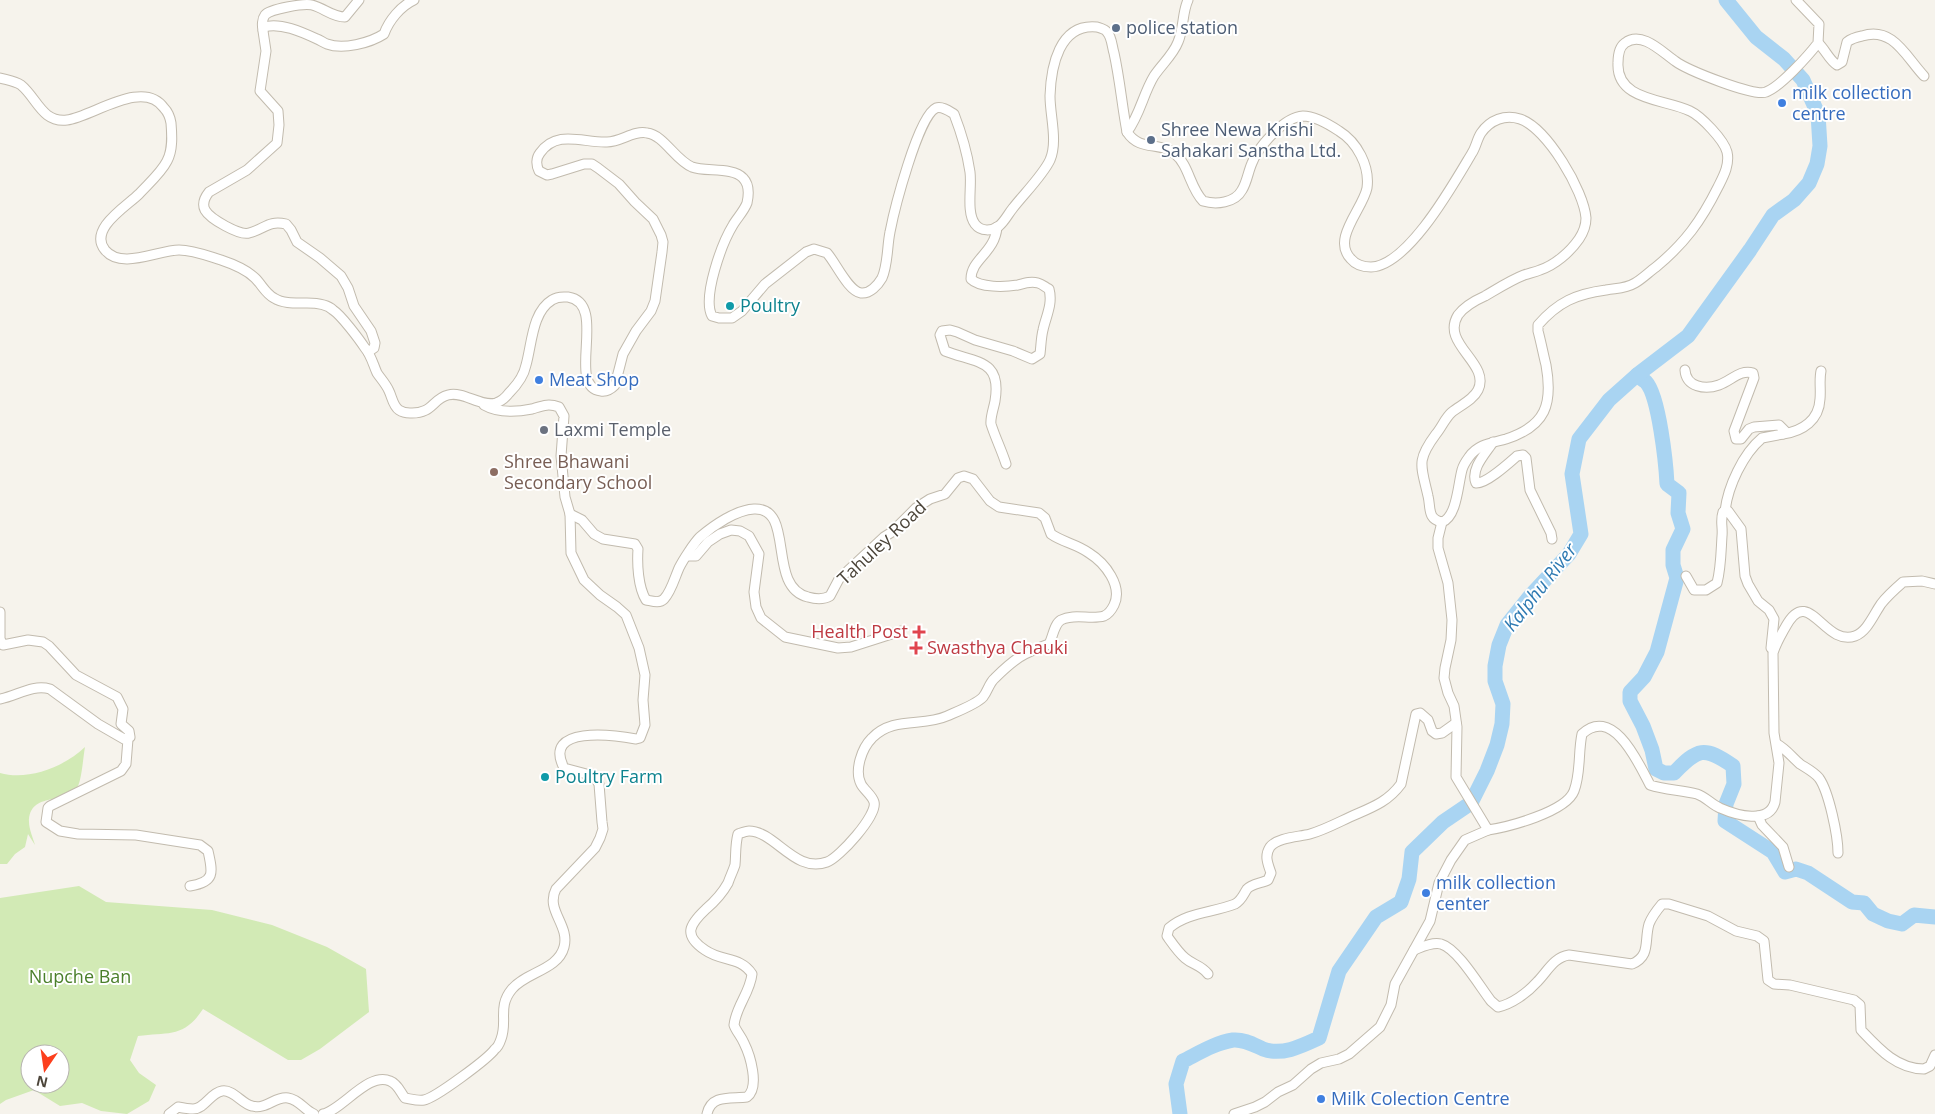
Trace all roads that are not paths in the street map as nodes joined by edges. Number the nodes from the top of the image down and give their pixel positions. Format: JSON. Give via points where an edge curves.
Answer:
{"nodes":[{"id":1,"x":359,"y":0,"type":"edge"},
{"id":2,"x":414,"y":0,"type":"edge"},
{"id":3,"x":1188,"y":0,"type":"edge"},
{"id":4,"x":1796,"y":0,"type":"edge"},
{"id":5,"x":263,"y":31,"type":"junction"},
{"id":6,"x":1818,"y":43,"type":"junction"},
{"id":7,"x":1924,"y":76,"type":"dead end"},
{"id":8,"x":0,"y":78,"type":"edge"},
{"id":9,"x":1127,"y":132,"type":"junction"},
{"id":10,"x":997,"y":227,"type":"junction"},
{"id":11,"x":368,"y":352,"type":"junction"},
{"id":12,"x":1685,"y":370,"type":"dead end"},
{"id":13,"x":1821,"y":371,"type":"dead end"},
{"id":14,"x":478,"y":401,"type":"junction"},
{"id":15,"x":1783,"y":434,"type":"junction"},
{"id":16,"x":1493,"y":442,"type":"junction"},
{"id":17,"x":1006,"y":464,"type":"dead end"},
{"id":18,"x":1725,"y":510,"type":"junction"},
{"id":19,"x":570,"y":514,"type":"junction"},
{"id":20,"x":1442,"y":522,"type":"junction"},
{"id":21,"x":1552,"y":539,"type":"dead end"},
{"id":22,"x":687,"y":556,"type":"junction"},
{"id":23,"x":1686,"y":576,"type":"dead end"},
{"id":24,"x":1935,"y":584,"type":"edge"},
{"id":25,"x":0,"y":612,"type":"edge"},
{"id":26,"x":901,"y":631,"type":"dead end"},
{"id":27,"x":1773,"y":653,"type":"junction"},
{"id":28,"x":0,"y":699,"type":"edge"},
{"id":29,"x":1456,"y":723,"type":"junction"},
{"id":30,"x":128,"y":739,"type":"junction"},
{"id":31,"x":1777,"y":744,"type":"junction"},
{"id":32,"x":1758,"y":816,"type":"junction"},
{"id":33,"x":1488,"y":830,"type":"junction"},
{"id":34,"x":1838,"y":853,"type":"dead end"},
{"id":35,"x":1790,"y":868,"type":"dead end"},
{"id":36,"x":190,"y":886,"type":"dead end"},
{"id":37,"x":1414,"y":950,"type":"junction"},
{"id":38,"x":1208,"y":974,"type":"dead end"},
{"id":39,"x":1935,"y":1054,"type":"edge"},
{"id":40,"x":169,"y":1114,"type":"edge"},
{"id":41,"x":314,"y":1114,"type":"edge"},
{"id":42,"x":323,"y":1114,"type":"edge"},
{"id":43,"x":707,"y":1114,"type":"edge"},
{"id":44,"x":1234,"y":1114,"type":"edge"}],
"edges":[{"from":1,"to":5,"type":"street","via":[[345,17],[311,5],[270,11],[265,15]]},
{"from":2,"to":5,"type":"street","via":[[388,23],[384,34],[365,43],[327,45],[276,26],[264,27]]},
{"from":3,"to":9,"type":"street","via":[[1174,53],[1153,78]]},
{"from":4,"to":6,"type":"street","via":[[1819,24]]},
{"from":5,"to":11,"type":"street","via":[[266,51],[260,92],[278,111],[278,138],[253,166],[209,192],[205,198],[205,211],[240,233],[249,233],[272,223],[286,224],[297,242],[341,276],[354,306],[371,331],[374,348]]},
{"from":6,"to":7,"type":"street","via":[[1837,65],[1842,62],[1850,39],[1884,34],[1899,46]]},
{"from":6,"to":16,"type":"street","via":[[1774,89],[1764,93],[1741,89],[1690,69],[1647,42],[1626,42],[1620,49],[1618,73],[1623,84],[1656,102],[1688,110],[1707,122],[1727,151],[1725,174],[1690,234],[1635,283],[1622,289],[1571,297],[1558,304],[1538,324],[1548,375],[1548,405],[1542,416],[1518,435]]},
{"from":8,"to":11,"type":"street","via":[[20,85],[40,110],[60,120],[80,117],[100,107],[140,97],[154,99],[163,105],[171,119],[169,158],[140,193],[108,221],[101,236],[105,251],[133,259],[167,251],[187,251],[238,266],[275,299],[333,309]]},
{"from":9,"to":10,"type":"street","via":[[1120,76],[1110,38],[1099,28],[1081,28],[1072,32],[1060,48],[1055,62],[1050,95],[1053,143],[1050,160],[1005,221]]},
{"from":9,"to":20,"type":"street","via":[[1131,138],[1145,145],[1173,152],[1180,159],[1198,196],[1203,201],[1219,203],[1237,197],[1258,152],[1275,131],[1294,118],[1305,116],[1336,129],[1359,151],[1367,179],[1365,196],[1346,233],[1344,249],[1355,263],[1369,267],[1393,258],[1417,237],[1473,152],[1481,133],[1489,126],[1500,118],[1508,117],[1521,119],[1540,133],[1566,168],[1577,190],[1586,220],[1584,230],[1578,241],[1550,266],[1525,274],[1483,297],[1460,312],[1456,319],[1456,335],[1480,374],[1480,380],[1476,393],[1450,413],[1422,457],[1430,514],[1434,520]]},
{"from":10,"to":14,"type":"street","via":[[980,229],[975,224],[970,201],[970,171],[957,122],[954,114],[935,108],[923,124],[906,171],[893,216],[882,276],[872,290],[862,293],[855,290],[848,285],[828,253],[814,249],[765,284],[732,318],[719,318],[710,312],[711,289],[722,250],[746,203],[749,192],[742,176],[691,166],[649,133],[639,132],[607,142],[572,138],[556,140],[538,156],[539,171],[552,174],[592,164],[619,184],[658,226],[663,242],[655,301],[623,354],[612,389],[599,391],[588,382],[584,308],[573,298],[561,297],[546,304],[541,312],[526,366],[516,386],[496,403]]},
{"from":10,"to":17,"type":"street","via":[[996,238],[973,266],[971,279],[982,284],[1032,282],[1048,289],[1051,298],[1040,354],[1032,359],[950,330],[942,331],[940,335],[946,351],[974,361],[994,373],[998,389],[991,422]]},
{"from":11,"to":14,"type":"street","via":[[395,406],[405,413],[421,413],[451,394]]},
{"from":12,"to":15,"type":"street","via":[[1689,382],[1701,386],[1721,385],[1743,373],[1753,374],[1734,435],[1738,440],[1754,427],[1779,425],[1784,428]]},
{"from":13,"to":15,"type":"street","via":[[1819,408],[1814,418],[1808,425]]},
{"from":14,"to":19,"type":"street","via":[[500,410],[522,411],[545,404],[559,407],[564,416],[561,456]]},
{"from":15,"to":18,"type":"street","via":[[1762,438],[1750,450],[1730,487]]},
{"from":16,"to":20,"type":"street","via":[[1470,455],[1462,469],[1449,518]]},
{"from":16,"to":21,"type":"street","via":[[1476,469],[1476,483],[1480,484],[1517,456],[1523,455],[1530,490]]},
{"from":18,"to":23,"type":"street","via":[[1720,525],[1717,583],[1706,590],[1694,590]]},
{"from":18,"to":27,"type":"street","via":[[1742,530],[1748,584],[1774,619]]},
{"from":19,"to":22,"type":"street","name":"Tahuley Road","via":[[603,539],[635,544],[646,600],[660,602],[665,598]]},
{"from":19,"to":42,"type":"street","via":[[571,553],[578,570],[600,596],[626,615],[639,648],[645,674],[645,725],[640,738],[595,734],[575,738],[561,746],[559,758],[564,768],[594,776],[599,784],[603,830],[595,848],[553,896],[565,937],[564,948],[549,966],[512,989],[502,1007],[502,1034],[496,1049],[470,1072],[424,1100],[405,1098],[391,1081],[375,1081]]},
{"from":20,"to":29,"type":"street","via":[[1438,548],[1448,583],[1452,620],[1444,678]]},
{"from":22,"to":26,"type":"street","via":[[696,556],[708,542],[731,530],[749,536],[759,554],[754,592],[756,607],[761,618],[785,637],[838,648]]},
{"from":22,"to":43,"type":"street","name":"Tahuley Road","via":[[699,538],[719,523],[745,511],[763,510],[771,514],[776,526],[781,558],[792,587],[801,596],[827,598],[842,576],[906,516],[930,499],[945,494],[958,478],[964,476],[974,480],[990,501],[999,507],[1039,513],[1045,518],[1051,534],[1090,553],[1114,581],[1117,597],[1106,615],[1062,620],[1049,644],[1024,655],[999,674],[978,701],[944,717],[896,725],[872,738],[863,751],[858,775],[874,802],[874,808],[866,824],[832,860],[824,863],[800,861],[762,835],[749,831],[738,834],[735,865],[726,886],[696,917],[690,933],[706,951],[741,963],[752,974],[734,1025],[751,1063],[752,1089],[747,1097],[716,1100],[711,1103]]},
{"from":24,"to":27,"type":"street","via":[[1902,582],[1862,632],[1854,637],[1832,634],[1811,613],[1800,611],[1788,622]]},
{"from":25,"to":30,"type":"street","via":[[3,646],[23,641],[43,642],[76,675],[117,697],[123,708],[121,724],[129,731]]},
{"from":27,"to":31,"type":"street","via":[[1774,733]]},
{"from":28,"to":30,"type":"street","via":[[33,688],[50,689],[98,724]]},
{"from":29,"to":33,"type":"street","via":[[1456,777]]},
{"from":29,"to":38,"type":"street","via":[[1436,734],[1424,715],[1416,714],[1401,784],[1389,798],[1336,825],[1277,842],[1271,846],[1266,860],[1271,873],[1268,880],[1251,886],[1238,903],[1189,916],[1168,928],[1167,936],[1186,959]]},
{"from":30,"to":36,"type":"street","via":[[126,764],[121,771],[50,806],[46,822],[60,831],[78,834],[136,835],[200,845],[208,851],[212,871],[203,884]]},
{"from":31,"to":32,"type":"street","via":[[1779,763],[1775,802],[1768,814]]},
{"from":31,"to":34,"type":"street","via":[[1818,778],[1828,800]]},
{"from":32,"to":33,"type":"street","via":[[1718,808],[1696,794],[1650,786],[1622,739],[1615,731],[1598,725],[1582,734],[1577,778],[1570,797],[1555,808],[1529,819]]},
{"from":32,"to":35,"type":"street","via":[[1762,825],[1783,847]]},
{"from":33,"to":37,"type":"street","via":[[1465,840],[1450,860],[1439,883],[1430,921]]},
{"from":37,"to":39,"type":"street","via":[[1441,944],[1451,951],[1498,1007],[1507,1005],[1536,984],[1561,956],[1569,954],[1627,964],[1640,961],[1650,923],[1662,904],[1669,904],[1708,916],[1764,941],[1768,980],[1774,984],[1854,1000],[1860,1005],[1861,1030],[1894,1061],[1924,1069],[1930,1066]]},
{"from":37,"to":44,"type":"street","via":[[1395,984],[1391,1005],[1380,1027],[1349,1054],[1321,1063],[1265,1102]]},
{"from":40,"to":41,"type":"street","via":[[178,1107],[195,1110],[212,1094],[226,1090],[249,1106],[270,1105],[287,1098],[297,1101]]}]}
